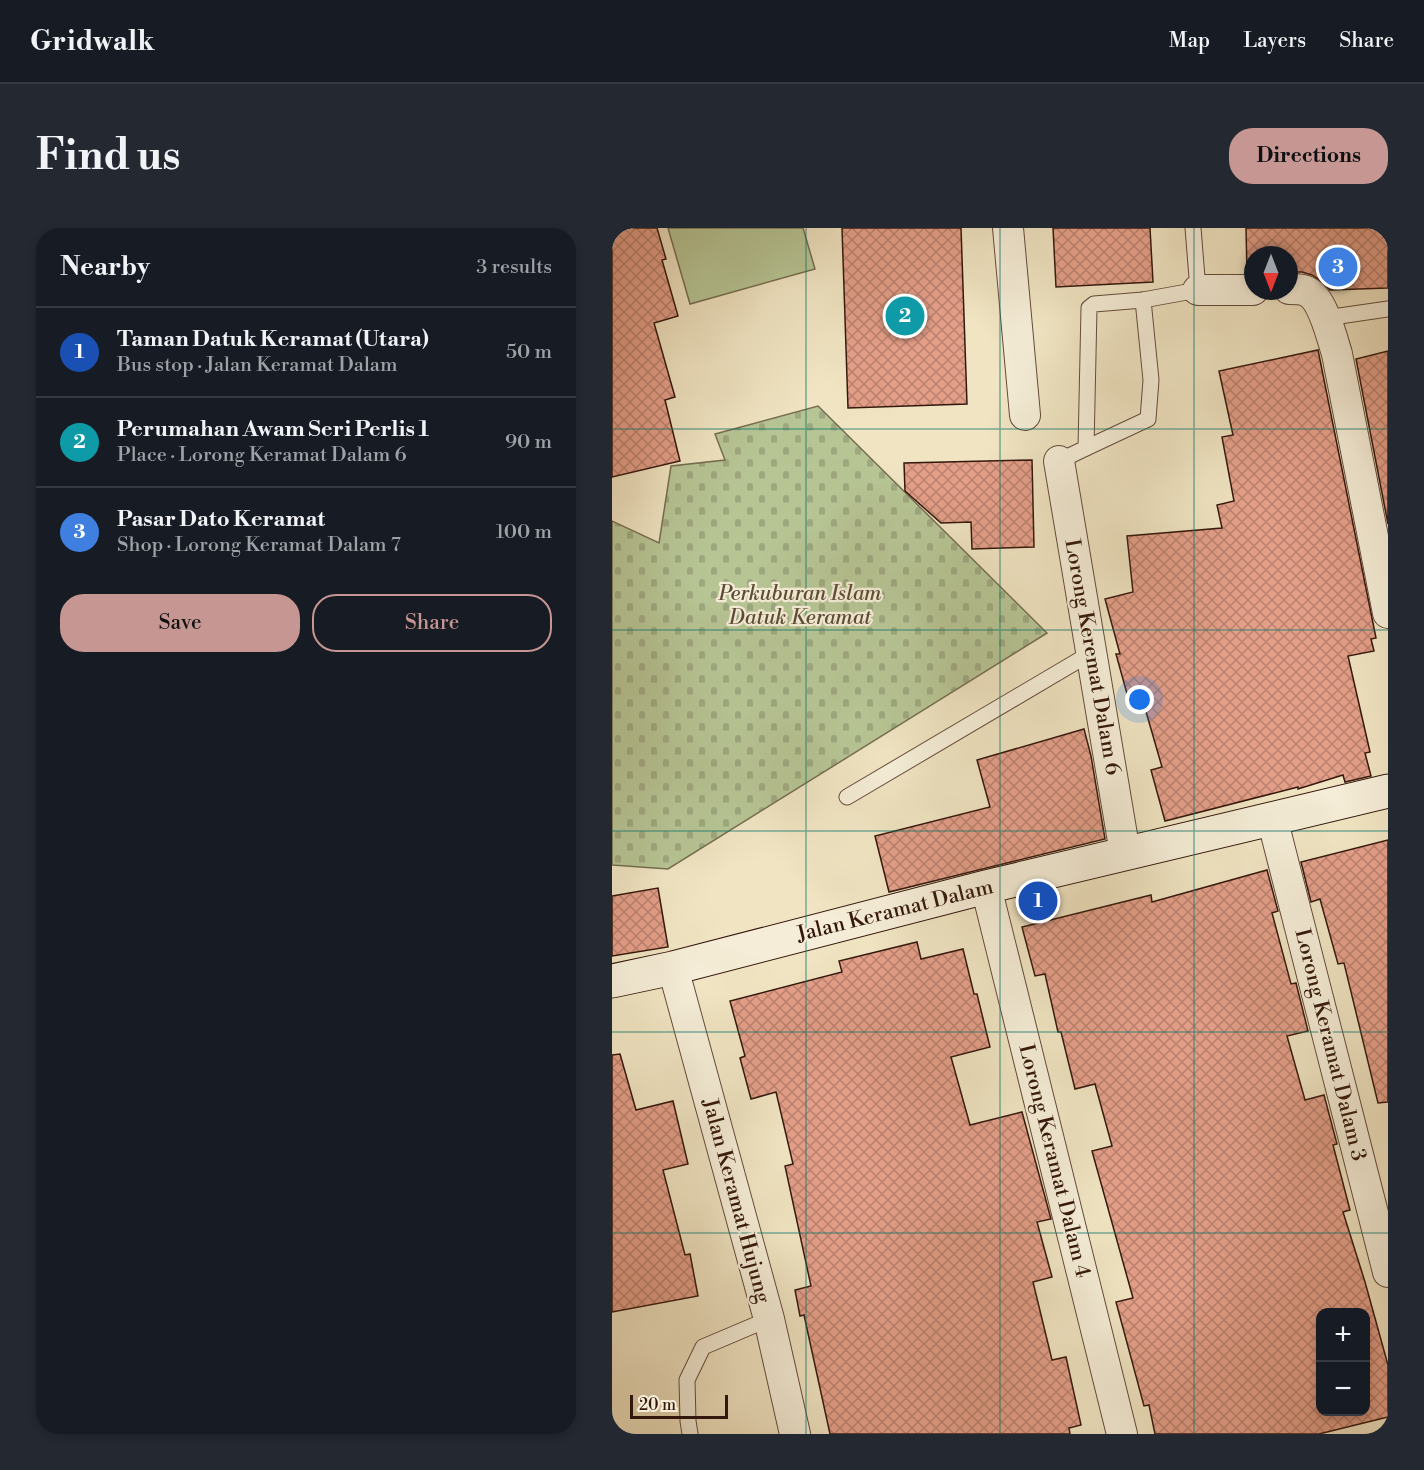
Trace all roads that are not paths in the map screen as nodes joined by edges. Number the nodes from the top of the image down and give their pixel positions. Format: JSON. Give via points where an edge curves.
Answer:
{"nodes":[{"id":1,"x":1008,"y":228,"type":"edge"},
{"id":2,"x":1193,"y":228,"type":"edge"},
{"id":3,"x":1198,"y":290,"type":"junction"},
{"id":4,"x":1244,"y":290,"type":"edge"},
{"id":5,"x":1298,"y":290,"type":"edge"},
{"id":6,"x":1143,"y":300,"type":"junction"},
{"id":7,"x":1388,"y":309,"type":"edge"},
{"id":8,"x":1326,"y":318,"type":"junction"},
{"id":9,"x":1025,"y":415,"type":"dead end"},
{"id":10,"x":1086,"y":448,"type":"junction"},
{"id":11,"x":1059,"y":461,"type":"joint"},
{"id":12,"x":1388,"y":613,"type":"edge"},
{"id":13,"x":1091,"y":653,"type":"junction"},
{"id":14,"x":1388,"y":791,"type":"edge"},
{"id":15,"x":847,"y":797,"type":"dead end"},
{"id":16,"x":1272,"y":818,"type":"junction"},
{"id":17,"x":1125,"y":853,"type":"junction"},
{"id":18,"x":986,"y":887,"type":"junction"},
{"id":19,"x":673,"y":968,"type":"junction"},
{"id":20,"x":612,"y":981,"type":"edge"},
{"id":21,"x":1388,"y":1272,"type":"edge"},
{"id":22,"x":769,"y":1319,"type":"junction"},
{"id":23,"x":690,"y":1434,"type":"edge"},
{"id":24,"x":795,"y":1434,"type":"edge"},
{"id":25,"x":1122,"y":1434,"type":"edge"}],
"edges":[{"from":1,"to":9,"type":"street"},
{"from":2,"to":3,"type":"lane"},
{"from":3,"to":4,"type":"street"},
{"from":3,"to":6,"type":"lane"},
{"from":5,"to":8,"type":"street","via":[[1308,291],[1316,299]]},
{"from":6,"to":10,"type":"lane","via":[[1151,380],[1148,419]]},
{"from":6,"to":10,"type":"lane","via":[[1094,304],[1089,308]]},
{"from":7,"to":8,"type":"lane"},
{"from":8,"to":12,"type":"street","via":[[1337,354]]},
{"from":10,"to":11,"type":"lane"},
{"from":11,"to":13,"type":"street","name":"Lorong Keremat Dalam 6"},
{"from":13,"to":15,"type":"lane"},
{"from":13,"to":17,"type":"street","name":"Lorong Keremat Dalam 6"},
{"from":14,"to":16,"type":"street","name":"Jalan Keramat Dalam"},
{"from":16,"to":17,"type":"street","name":"Jalan Keramat Dalam"},
{"from":16,"to":21,"type":"street","name":"Lorong Keramat Dalam 3"},
{"from":17,"to":18,"type":"street","name":"Jalan Keramat Dalam"},
{"from":18,"to":19,"type":"street","name":"Jalan Keramat Dalam"},
{"from":18,"to":25,"type":"street","name":"Lorong Keramat Dalam 4"},
{"from":19,"to":20,"type":"street","name":"Jalan Keramat Dalam"},
{"from":19,"to":22,"type":"street","name":"Jalan Keramat Hujung"},
{"from":22,"to":23,"type":"lane","via":[[703,1347],[687,1380]]},
{"from":22,"to":24,"type":"street","name":"Jalan Keramat Hujung"}]}
